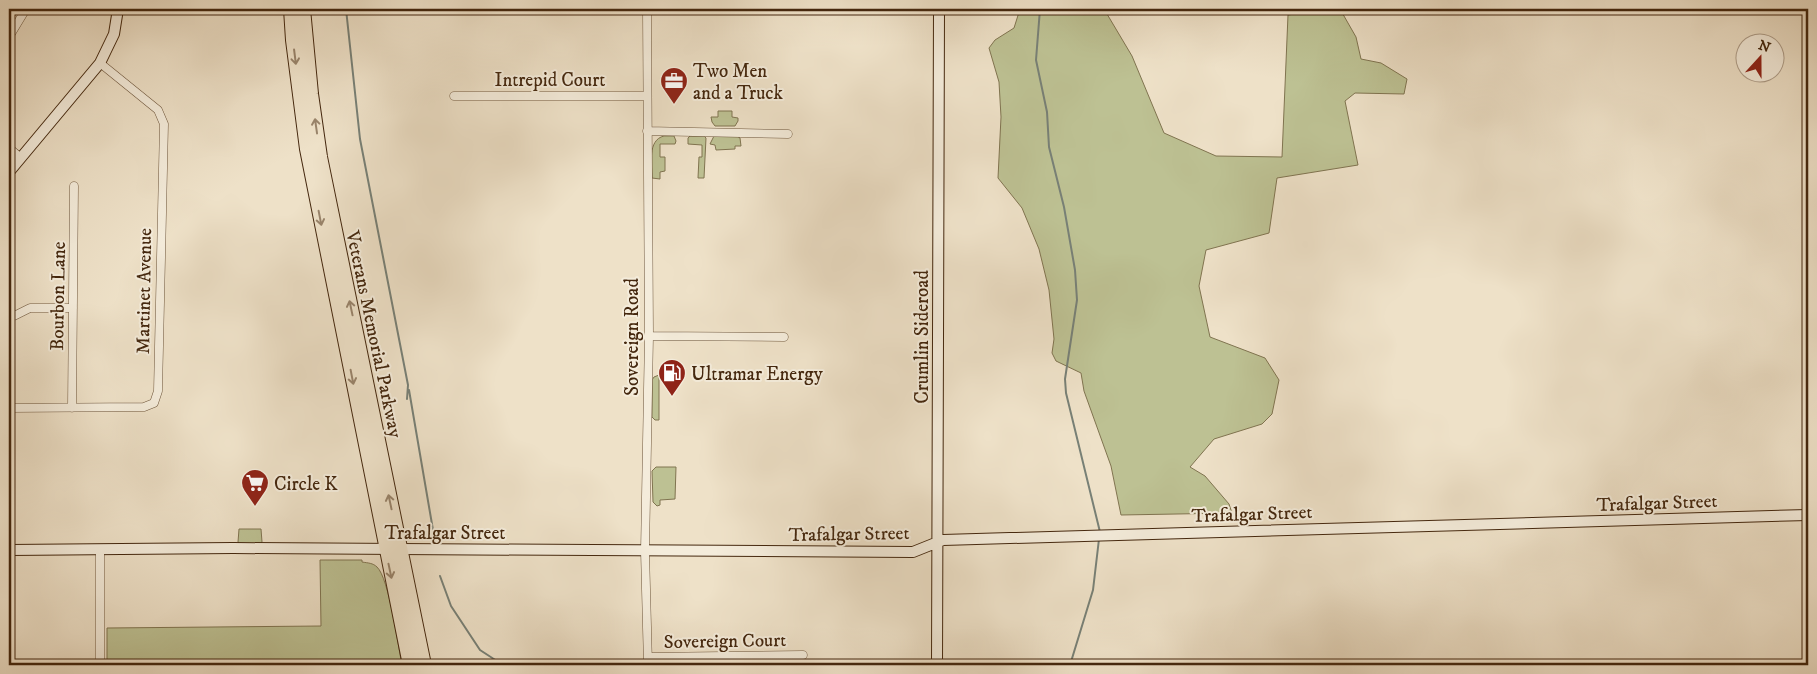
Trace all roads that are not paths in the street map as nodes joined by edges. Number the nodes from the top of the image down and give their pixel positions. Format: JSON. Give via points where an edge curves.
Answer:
{"nodes":[{"id":1,"x":25,"y":9,"type":"edge"},
{"id":2,"x":118,"y":9,"type":"edge"},
{"id":3,"x":290,"y":9,"type":"edge"},
{"id":4,"x":303,"y":9,"type":"edge"},
{"id":5,"x":647,"y":9,"type":"edge"},
{"id":6,"x":939,"y":9,"type":"edge"},
{"id":7,"x":9,"y":37,"type":"edge"},
{"id":8,"x":100,"y":62,"type":"junction"},
{"id":9,"x":454,"y":96,"type":"dead end"},
{"id":10,"x":646,"y":96,"type":"junction"},
{"id":11,"x":647,"y":131,"type":"junction"},
{"id":12,"x":788,"y":134,"type":"dead end"},
{"id":13,"x":9,"y":148,"type":"edge"},
{"id":14,"x":21,"y":158,"type":"junction"},
{"id":15,"x":9,"y":172,"type":"edge"},
{"id":16,"x":74,"y":186,"type":"dead end"},
{"id":17,"x":73,"y":308,"type":"junction"},
{"id":18,"x":14,"y":316,"type":"dead end"},
{"id":19,"x":648,"y":336,"type":"junction"},
{"id":20,"x":784,"y":337,"type":"dead end"},
{"id":21,"x":9,"y":408,"type":"edge"},
{"id":22,"x":72,"y":408,"type":"junction"},
{"id":23,"x":1808,"y":515,"type":"edge"},
{"id":24,"x":938,"y":542,"type":"junction"},
{"id":25,"x":100,"y":549,"type":"junction"},
{"id":26,"x":9,"y":550,"type":"edge"},
{"id":27,"x":393,"y":550,"type":"junction"},
{"id":28,"x":644,"y":551,"type":"junction"},
{"id":29,"x":803,"y":655,"type":"dead end"},
{"id":30,"x":648,"y":657,"type":"junction"},
{"id":31,"x":100,"y":665,"type":"edge"},
{"id":32,"x":410,"y":665,"type":"edge"},
{"id":33,"x":424,"y":665,"type":"edge"},
{"id":34,"x":648,"y":665,"type":"edge"},
{"id":35,"x":937,"y":665,"type":"edge"}],
"edges":[{"from":1,"to":7,"type":"street"},
{"from":2,"to":8,"type":"main road","via":[[114,34]]},
{"from":3,"to":27,"type":"highway","name":"Veterans Memorial Parkway","one_way":true,"via":[[307,149]]},
{"from":27,"to":4,"type":"highway","name":"Veterans Memorial Parkway","one_way":true,"via":[[320,157]]},
{"from":5,"to":10,"type":"street","name":"Sovereign Road"},
{"from":6,"to":24,"type":"main road","name":"Crumlin Sideroad"},
{"from":8,"to":14,"type":"main road"},
{"from":8,"to":22,"type":"street","name":"Martinet Avenue","via":[[158,110],[164,124],[158,391],[154,403],[144,407]]},
{"from":9,"to":10,"type":"street","name":"Intrepid Court"},
{"from":10,"to":11,"type":"street","name":"Sovereign Road"},
{"from":11,"to":12,"type":"street"},
{"from":11,"to":19,"type":"street","name":"Sovereign Road"},
{"from":13,"to":14,"type":"street"},
{"from":14,"to":15,"type":"main road"},
{"from":16,"to":17,"type":"street","name":"Bourbon Lane"},
{"from":17,"to":18,"type":"street","via":[[30,308]]},
{"from":17,"to":22,"type":"street","name":"Bourbon Lane"},
{"from":19,"to":20,"type":"street"},
{"from":19,"to":28,"type":"street","name":"Sovereign Road"},
{"from":21,"to":22,"type":"street","name":"Martinet Avenue"},
{"from":23,"to":24,"type":"main road","name":"Trafalgar Street"},
{"from":24,"to":28,"type":"main road","name":"Trafalgar Street","via":[[913,552]]},
{"from":24,"to":35,"type":"main road","name":"Crumlin Sideroad"},
{"from":25,"to":26,"type":"main road","name":"Trafalgar Street"},
{"from":25,"to":27,"type":"main road","name":"Trafalgar Street"},
{"from":25,"to":31,"type":"street"},
{"from":27,"to":28,"type":"main road","name":"Trafalgar Street"},
{"from":27,"to":32,"type":"highway","name":"Veterans Memorial Parkway","one_way":true},
{"from":27,"to":33,"type":"highway","name":"Veterans Memorial Parkway"},
{"from":28,"to":30,"type":"street","name":"Sovereign Road"},
{"from":29,"to":30,"type":"street","name":"Sovereign Court"},
{"from":30,"to":34,"type":"street","name":"Sovereign Road"}]}
